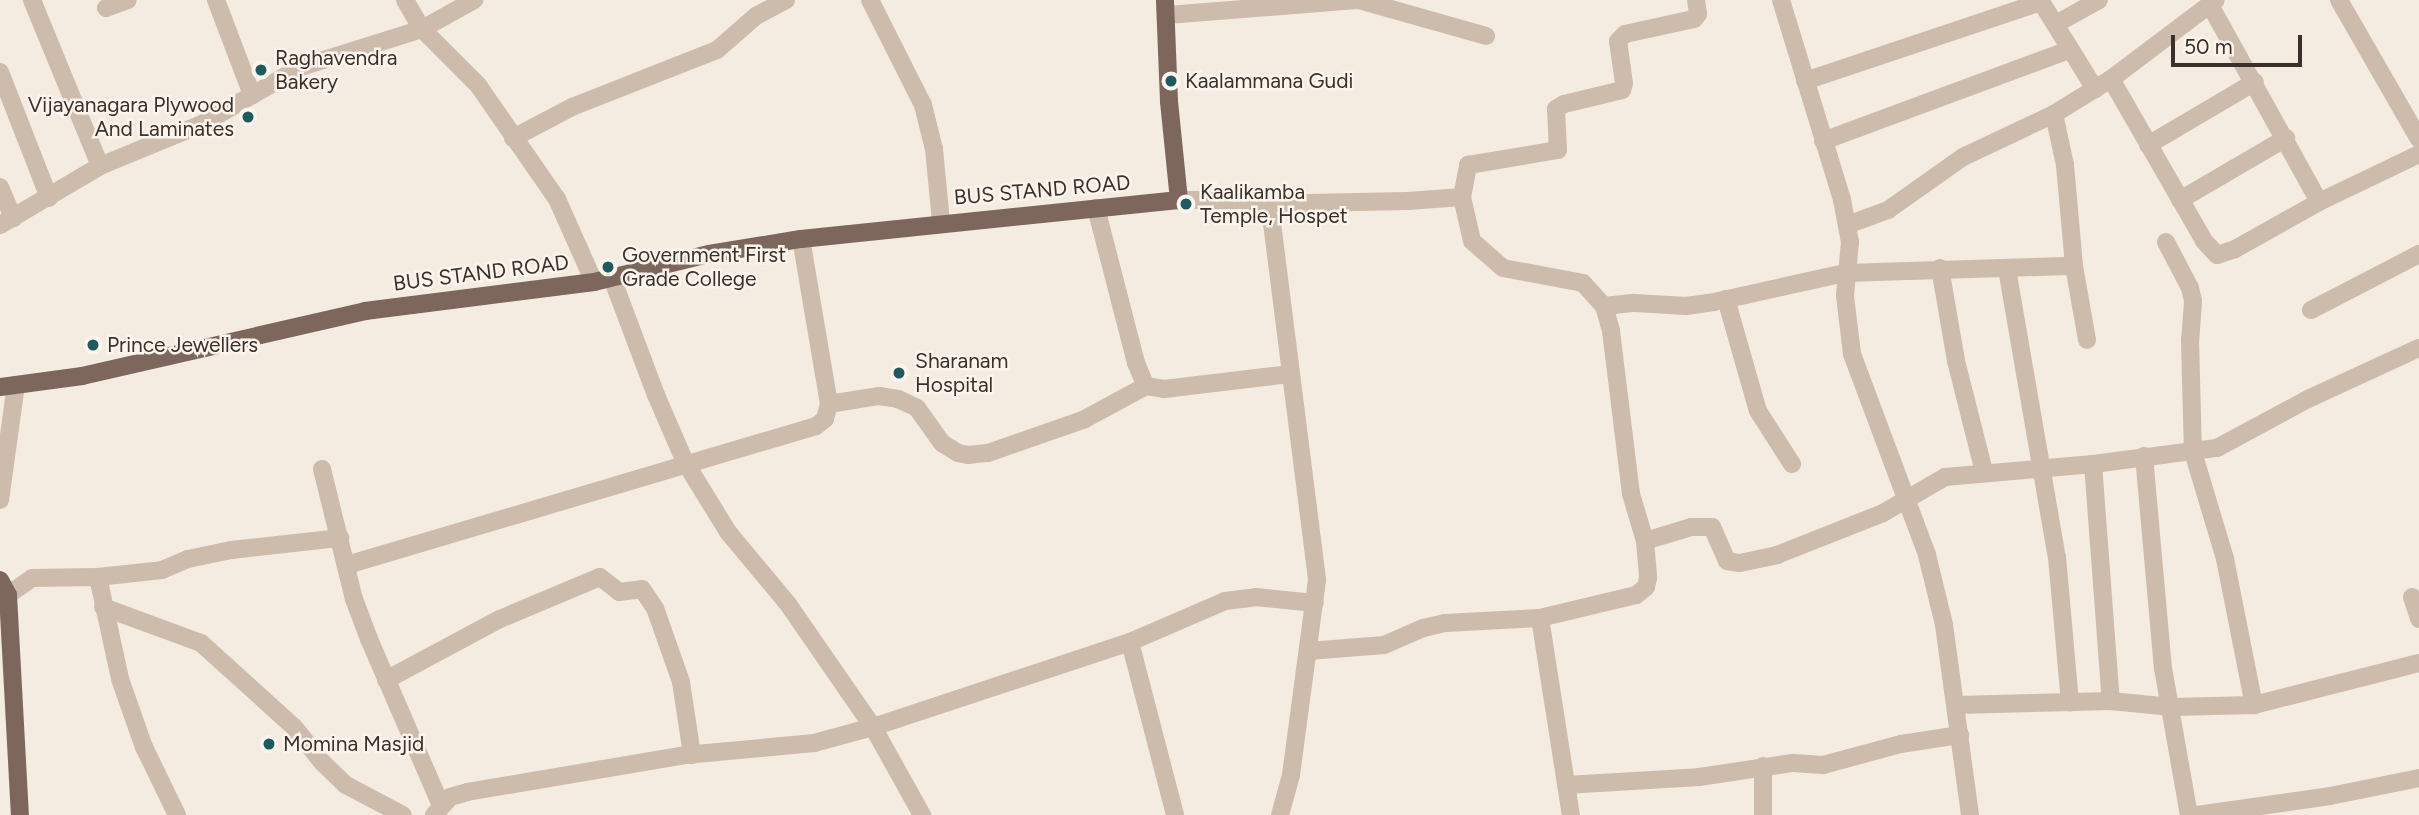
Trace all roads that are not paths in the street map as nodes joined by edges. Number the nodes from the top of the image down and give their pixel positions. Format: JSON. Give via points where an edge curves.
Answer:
{"nodes":[{"id":1,"x":32,"y":0,"type":"edge"},
{"id":2,"x":128,"y":0,"type":"edge"},
{"id":3,"x":216,"y":0,"type":"edge"},
{"id":4,"x":405,"y":0,"type":"edge"},
{"id":5,"x":474,"y":0,"type":"edge"},
{"id":6,"x":786,"y":0,"type":"edge"},
{"id":7,"x":870,"y":0,"type":"edge"},
{"id":8,"x":1696,"y":0,"type":"edge"},
{"id":9,"x":1781,"y":0,"type":"edge"},
{"id":10,"x":2099,"y":0,"type":"edge"},
{"id":11,"x":2339,"y":0,"type":"edge"},
{"id":12,"x":1326,"y":1,"type":"edge"},
{"id":13,"x":2041,"y":1,"type":"edge"},
{"id":14,"x":2213,"y":3,"type":"edge"},
{"id":15,"x":106,"y":8,"type":"dead end"},
{"id":16,"x":752,"y":8,"type":"edge"},
{"id":17,"x":1166,"y":8,"type":"edge"},
{"id":18,"x":2056,"y":24,"type":"junction"},
{"id":19,"x":422,"y":29,"type":"junction"},
{"id":20,"x":1486,"y":36,"type":"dead end"},
{"id":21,"x":2068,"y":50,"type":"junction"},
{"id":22,"x":0,"y":72,"type":"edge"},
{"id":23,"x":2112,"y":79,"type":"junction"},
{"id":24,"x":1805,"y":81,"type":"junction"},
{"id":25,"x":2255,"y":82,"type":"junction"},
{"id":26,"x":2095,"y":89,"type":"junction"},
{"id":27,"x":252,"y":95,"type":"junction"},
{"id":28,"x":2054,"y":114,"type":"junction"},
{"id":29,"x":513,"y":138,"type":"junction"},
{"id":30,"x":2286,"y":138,"type":"junction"},
{"id":31,"x":2419,"y":139,"type":"edge"},
{"id":32,"x":1823,"y":141,"type":"junction"},
{"id":33,"x":2148,"y":145,"type":"junction"},
{"id":34,"x":2419,"y":154,"type":"edge"},
{"id":35,"x":100,"y":166,"type":"junction"},
{"id":36,"x":0,"y":187,"type":"edge"},
{"id":37,"x":1462,"y":197,"type":"junction"},
{"id":38,"x":49,"y":198,"type":"junction"},
{"id":39,"x":1179,"y":200,"type":"junction"},
{"id":40,"x":2180,"y":200,"type":"junction"},
{"id":41,"x":2319,"y":202,"type":"junction"},
{"id":42,"x":1261,"y":204,"type":"junction"},
{"id":43,"x":1096,"y":208,"type":"junction"},
{"id":44,"x":7,"y":221,"type":"edge"},
{"id":45,"x":941,"y":222,"type":"junction"},
{"id":46,"x":1847,"y":225,"type":"junction"},
{"id":47,"x":801,"y":239,"type":"junction"},
{"id":48,"x":2166,"y":242,"type":"dead end"},
{"id":49,"x":2419,"y":254,"type":"edge"},
{"id":50,"x":2074,"y":266,"type":"junction"},
{"id":51,"x":1940,"y":268,"type":"junction"},
{"id":52,"x":2007,"y":269,"type":"junction"},
{"id":53,"x":1846,"y":273,"type":"junction"},
{"id":54,"x":603,"y":280,"type":"junction"},
{"id":55,"x":1726,"y":299,"type":"junction"},
{"id":56,"x":1604,"y":306,"type":"junction"},
{"id":57,"x":2311,"y":310,"type":"dead end"},
{"id":58,"x":2087,"y":340,"type":"dead end"},
{"id":59,"x":2419,"y":348,"type":"edge"},
{"id":60,"x":1289,"y":374,"type":"junction"},
{"id":61,"x":8,"y":386,"type":"edge"},
{"id":62,"x":1146,"y":386,"type":"junction"},
{"id":63,"x":829,"y":404,"type":"junction"},
{"id":64,"x":2193,"y":452,"type":"junction"},
{"id":65,"x":2144,"y":456,"type":"junction"},
{"id":66,"x":685,"y":462,"type":"junction"},
{"id":67,"x":1792,"y":464,"type":"dead end"},
{"id":68,"x":2093,"y":464,"type":"junction"},
{"id":69,"x":322,"y":468,"type":"dead end"},
{"id":70,"x":2042,"y":470,"type":"junction"},
{"id":71,"x":1984,"y":472,"type":"junction"},
{"id":72,"x":0,"y":500,"type":"edge"},
{"id":73,"x":1905,"y":501,"type":"junction"},
{"id":74,"x":340,"y":538,"type":"junction"},
{"id":75,"x":1645,"y":541,"type":"junction"},
{"id":76,"x":348,"y":565,"type":"junction"},
{"id":77,"x":98,"y":577,"type":"junction"},
{"id":78,"x":4,"y":587,"type":"edge"},
{"id":79,"x":2412,"y":597,"type":"dead end"},
{"id":80,"x":1315,"y":603,"type":"junction"},
{"id":81,"x":103,"y":607,"type":"junction"},
{"id":82,"x":1540,"y":618,"type":"junction"},
{"id":83,"x":2419,"y":619,"type":"edge"},
{"id":84,"x":1130,"y":642,"type":"junction"},
{"id":85,"x":1308,"y":651,"type":"junction"},
{"id":86,"x":2419,"y":663,"type":"edge"},
{"id":87,"x":386,"y":680,"type":"junction"},
{"id":88,"x":2070,"y":702,"type":"junction"},
{"id":89,"x":2111,"y":702,"type":"junction"},
{"id":90,"x":1956,"y":705,"type":"junction"},
{"id":91,"x":2254,"y":705,"type":"junction"},
{"id":92,"x":2172,"y":707,"type":"junction"},
{"id":93,"x":873,"y":727,"type":"junction"},
{"id":94,"x":1960,"y":735,"type":"junction"},
{"id":95,"x":692,"y":755,"type":"junction"},
{"id":96,"x":1763,"y":766,"type":"junction"},
{"id":97,"x":2419,"y":778,"type":"edge"},
{"id":98,"x":1566,"y":785,"type":"junction"},
{"id":99,"x":437,"y":810,"type":"edge"},
{"id":100,"x":2260,"y":811,"type":"edge"},
{"id":101,"x":20,"y":815,"type":"edge"},
{"id":102,"x":177,"y":815,"type":"edge"},
{"id":103,"x":403,"y":815,"type":"edge"},
{"id":104,"x":922,"y":815,"type":"edge"},
{"id":105,"x":1175,"y":815,"type":"edge"},
{"id":106,"x":1280,"y":815,"type":"edge"},
{"id":107,"x":1571,"y":815,"type":"edge"},
{"id":108,"x":1763,"y":815,"type":"edge"},
{"id":109,"x":1970,"y":815,"type":"edge"},
{"id":110,"x":2189,"y":815,"type":"edge"},
{"id":111,"x":2197,"y":815,"type":"edge"}],
"edges":[{"from":1,"to":35,"type":"street"},
{"from":2,"to":15,"type":"street"},
{"from":3,"to":27,"type":"street"},
{"from":4,"to":19,"type":"street"},
{"from":5,"to":19,"type":"street"},
{"from":6,"to":16,"type":"street"},
{"from":7,"to":45,"type":"street","via":[[923,105],[934,149]]},
{"from":8,"to":37,"type":"street","via":[[1694,19],[1625,34],[1618,41],[1622,90],[1556,109],[1558,150],[1468,165]]},
{"from":9,"to":24,"type":"street"},
{"from":10,"to":18,"type":"street"},
{"from":11,"to":31,"type":"street"},
{"from":12,"to":17,"type":"street"},
{"from":12,"to":20,"type":"street","via":[[1359,0]]},
{"from":13,"to":18,"type":"street"},
{"from":13,"to":24,"type":"street"},
{"from":14,"to":23,"type":"street"},
{"from":14,"to":25,"type":"street"},
{"from":16,"to":29,"type":"street","via":[[717,50],[572,107]]},
{"from":17,"to":39,"type":"main road"},
{"from":18,"to":21,"type":"street"},
{"from":19,"to":27,"type":"street","via":[[302,67]]},
{"from":19,"to":29,"type":"street","via":[[478,85]]},
{"from":21,"to":26,"type":"street"},
{"from":21,"to":32,"type":"street"},
{"from":22,"to":38,"type":"street"},
{"from":23,"to":26,"type":"street"},
{"from":23,"to":33,"type":"street"},
{"from":24,"to":32,"type":"street"},
{"from":25,"to":30,"type":"street"},
{"from":25,"to":33,"type":"street"},
{"from":26,"to":28,"type":"street"},
{"from":27,"to":35,"type":"street","via":[[202,124]]},
{"from":28,"to":46,"type":"street","via":[[1963,157],[1888,210]]},
{"from":28,"to":50,"type":"street","via":[[2065,164]]},
{"from":29,"to":54,"type":"street","via":[[556,199]]},
{"from":30,"to":40,"type":"street"},
{"from":30,"to":41,"type":"street"},
{"from":32,"to":46,"type":"street"},
{"from":33,"to":40,"type":"street"},
{"from":34,"to":41,"type":"street"},
{"from":35,"to":38,"type":"street"},
{"from":36,"to":44,"type":"street"},
{"from":37,"to":42,"type":"street"},
{"from":37,"to":56,"type":"street","via":[[1472,241],[1503,268],[1583,283]]},
{"from":38,"to":44,"type":"street"},
{"from":39,"to":42,"type":"street"},
{"from":39,"to":43,"type":"main road","name":"BUS STAND ROAD"},
{"from":40,"to":41,"type":"street","via":[[2217,255]]},
{"from":42,"to":60,"type":"street","via":[[1272,223]]},
{"from":43,"to":45,"type":"main road","name":"BUS STAND ROAD"},
{"from":43,"to":62,"type":"street"},
{"from":45,"to":47,"type":"main road","name":"BUS STAND ROAD"},
{"from":46,"to":53,"type":"street"},
{"from":47,"to":54,"type":"main road","name":"BUS STAND ROAD","via":[[709,254]]},
{"from":47,"to":63,"type":"street"},
{"from":48,"to":64,"type":"street","via":[[2193,301]]},
{"from":49,"to":57,"type":"street"},
{"from":50,"to":52,"type":"street"},
{"from":50,"to":58,"type":"street"},
{"from":51,"to":52,"type":"street"},
{"from":51,"to":53,"type":"street"},
{"from":51,"to":71,"type":"street","via":[[1956,361]]},
{"from":52,"to":70,"type":"street"},
{"from":53,"to":55,"type":"street"},
{"from":53,"to":73,"type":"street","via":[[1852,354]]},
{"from":54,"to":61,"type":"main road","name":"BUS STAND ROAD","via":[[365,311],[82,376]]},
{"from":54,"to":66,"type":"street"},
{"from":55,"to":56,"type":"street","via":[[1686,306]]},
{"from":55,"to":67,"type":"street","via":[[1758,411]]},
{"from":56,"to":75,"type":"street","via":[[1617,368],[1631,494]]},
{"from":59,"to":64,"type":"street","via":[[2217,448]]},
{"from":60,"to":62,"type":"street","via":[[1164,390]]},
{"from":60,"to":80,"type":"street","via":[[1315,553]]},
{"from":61,"to":72,"type":"street"},
{"from":62,"to":63,"type":"street","via":[[1083,419],[988,453],[968,455],[942,443],[908,402],[879,396]]},
{"from":63,"to":66,"type":"street","via":[[825,419],[816,426]]},
{"from":64,"to":65,"type":"street"},
{"from":64,"to":91,"type":"street","via":[[2225,559]]},
{"from":65,"to":68,"type":"street"},
{"from":65,"to":92,"type":"street","via":[[2163,668]]},
{"from":66,"to":76,"type":"street"},
{"from":66,"to":93,"type":"street","via":[[728,532],[789,604]]},
{"from":68,"to":70,"type":"street"},
{"from":68,"to":89,"type":"street"},
{"from":69,"to":74,"type":"street"},
{"from":70,"to":71,"type":"street"},
{"from":70,"to":88,"type":"street","via":[[2059,575]]},
{"from":71,"to":73,"type":"street","via":[[1945,477]]},
{"from":73,"to":75,"type":"street","via":[[1810,543],[1740,563],[1727,561],[1712,527],[1691,527]]},
{"from":73,"to":90,"type":"street","via":[[1927,555]]},
{"from":74,"to":76,"type":"street"},
{"from":74,"to":77,"type":"street","via":[[231,550],[162,570]]},
{"from":75,"to":82,"type":"street","via":[[1646,587],[1636,594]]},
{"from":76,"to":87,"type":"street","via":[[354,599]]},
{"from":77,"to":78,"type":"street","via":[[32,578]]},
{"from":77,"to":81,"type":"street"},
{"from":78,"to":101,"type":"main road"},
{"from":79,"to":83,"type":"street"},
{"from":80,"to":84,"type":"street","via":[[1256,597],[1225,601]]},
{"from":80,"to":85,"type":"street"},
{"from":81,"to":102,"type":"street","via":[[120,679],[144,747]]},
{"from":81,"to":103,"type":"street","via":[[201,643],[294,727],[346,785]]},
{"from":82,"to":85,"type":"street","via":[[1446,622],[1384,645]]},
{"from":82,"to":98,"type":"street"},
{"from":84,"to":93,"type":"street"},
{"from":84,"to":105,"type":"street"},
{"from":85,"to":106,"type":"street","via":[[1291,775]]},
{"from":86,"to":91,"type":"street"},
{"from":87,"to":95,"type":"street","via":[[500,619],[600,577],[620,592],[642,589],[655,608],[681,682]]},
{"from":87,"to":99,"type":"street"},
{"from":88,"to":89,"type":"street"},
{"from":88,"to":90,"type":"street"},
{"from":89,"to":92,"type":"street"},
{"from":90,"to":94,"type":"street"},
{"from":91,"to":92,"type":"street"},
{"from":92,"to":110,"type":"street"},
{"from":93,"to":95,"type":"street","via":[[814,743]]},
{"from":93,"to":104,"type":"street"},
{"from":94,"to":96,"type":"street","via":[[1901,744],[1823,765]]},
{"from":94,"to":109,"type":"street"},
{"from":95,"to":99,"type":"street","via":[[467,792],[450,797]]},
{"from":96,"to":98,"type":"street","via":[[1699,777]]},
{"from":96,"to":108,"type":"street"},
{"from":97,"to":100,"type":"street"},
{"from":98,"to":107,"type":"street"},
{"from":100,"to":111,"type":"street"}]}
